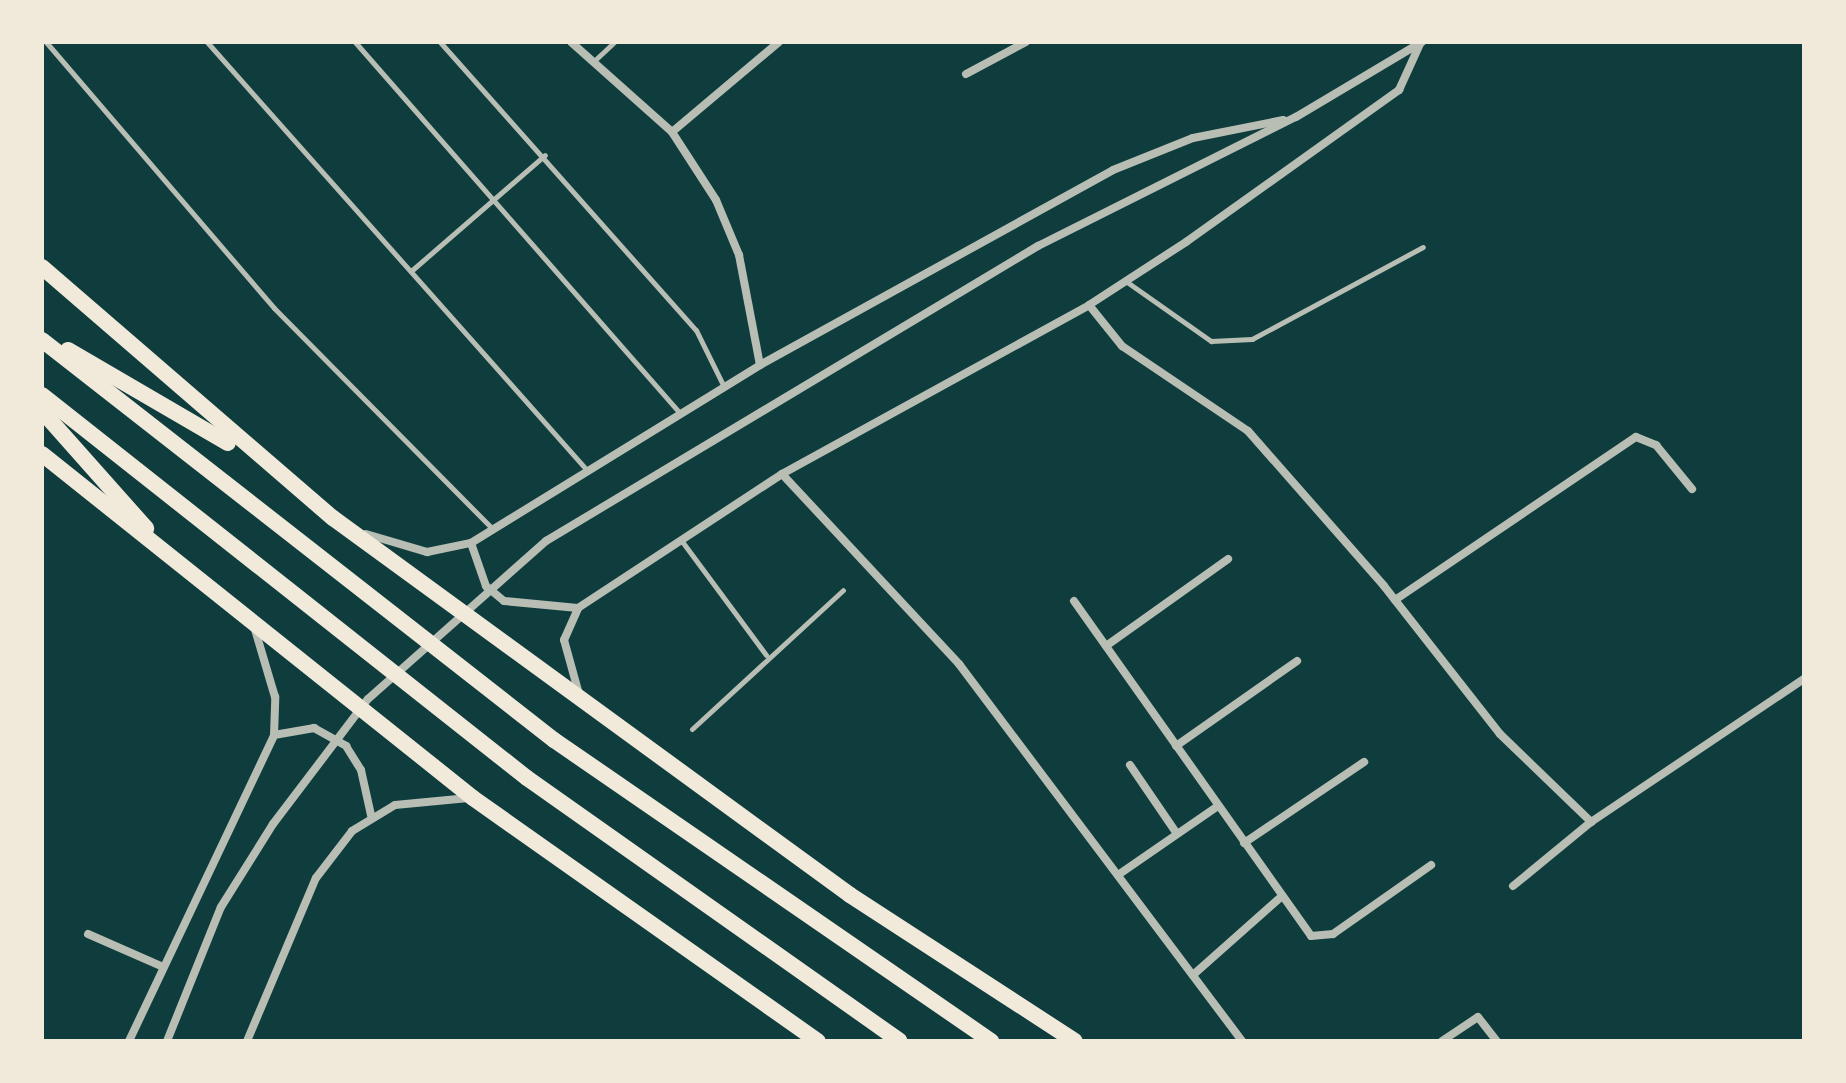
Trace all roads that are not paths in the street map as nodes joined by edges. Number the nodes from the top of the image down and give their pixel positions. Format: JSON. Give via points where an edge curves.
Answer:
{"nodes":[{"id":1,"x":46,"y":42,"type":"edge"},
{"id":2,"x":207,"y":42,"type":"edge"},
{"id":3,"x":355,"y":42,"type":"edge"},
{"id":4,"x":440,"y":42,"type":"edge"},
{"id":5,"x":571,"y":42,"type":"edge"},
{"id":6,"x":614,"y":42,"type":"edge"},
{"id":7,"x":779,"y":42,"type":"edge"},
{"id":8,"x":1026,"y":42,"type":"edge"},
{"id":9,"x":1421,"y":42,"type":"edge"},
{"id":10,"x":595,"y":60,"type":"junction"},
{"id":11,"x":966,"y":74,"type":"dead end"},
{"id":12,"x":1296,"y":117,"type":"junction"},
{"id":13,"x":672,"y":132,"type":"junction"},
{"id":14,"x":545,"y":155,"type":"junction"},
{"id":15,"x":494,"y":199,"type":"junction"},
{"id":16,"x":1423,"y":247,"type":"dead end"},
{"id":17,"x":42,"y":267,"type":"edge"},
{"id":18,"x":411,"y":271,"type":"junction"},
{"id":19,"x":1126,"y":281,"type":"junction"},
{"id":20,"x":1089,"y":305,"type":"junction"},
{"id":21,"x":42,"y":338,"type":"edge"},
{"id":22,"x":760,"y":365,"type":"junction"},
{"id":23,"x":724,"y":387,"type":"junction"},
{"id":24,"x":42,"y":395,"type":"edge"},
{"id":25,"x":42,"y":411,"type":"edge"},
{"id":26,"x":680,"y":413,"type":"junction"},
{"id":27,"x":42,"y":454,"type":"edge"},
{"id":28,"x":258,"y":460,"type":"junction"},
{"id":29,"x":586,"y":469,"type":"junction"},
{"id":30,"x":782,"y":474,"type":"junction"},
{"id":31,"x":1692,"y":489,"type":"dead end"},
{"id":32,"x":333,"y":518,"type":"junction"},
{"id":33,"x":493,"y":529,"type":"junction"},
{"id":34,"x":681,"y":540,"type":"junction"},
{"id":35,"x":471,"y":543,"type":"junction"},
{"id":36,"x":1228,"y":559,"type":"dead end"},
{"id":37,"x":176,"y":562,"type":"junction"},
{"id":38,"x":843,"y":590,"type":"dead end"},
{"id":39,"x":1395,"y":600,"type":"junction"},
{"id":40,"x":1074,"y":601,"type":"dead end"},
{"id":41,"x":578,"y":608,"type":"junction"},
{"id":42,"x":254,"y":626,"type":"junction"},
{"id":43,"x":1106,"y":646,"type":"junction"},
{"id":44,"x":766,"y":655,"type":"junction"},
{"id":45,"x":1297,"y":661,"type":"dead end"},
{"id":46,"x":1804,"y":679,"type":"edge"},
{"id":47,"x":583,"y":703,"type":"junction"},
{"id":48,"x":692,"y":729,"type":"dead end"},
{"id":49,"x":274,"y":735,"type":"junction"},
{"id":50,"x":1176,"y":746,"type":"junction"},
{"id":51,"x":1364,"y":762,"type":"dead end"},
{"id":52,"x":1130,"y":765,"type":"dead end"},
{"id":53,"x":473,"y":798,"type":"junction"},
{"id":54,"x":1218,"y":806,"type":"junction"},
{"id":55,"x":371,"y":815,"type":"junction"},
{"id":56,"x":1591,"y":822,"type":"junction"},
{"id":57,"x":1177,"y":834,"type":"junction"},
{"id":58,"x":1244,"y":843,"type":"junction"},
{"id":59,"x":1431,"y":865,"type":"dead end"},
{"id":60,"x":1118,"y":875,"type":"junction"},
{"id":61,"x":1513,"y":886,"type":"dead end"},
{"id":62,"x":1281,"y":897,"type":"junction"},
{"id":63,"x":88,"y":934,"type":"dead end"},
{"id":64,"x":161,"y":966,"type":"junction"},
{"id":65,"x":1193,"y":975,"type":"junction"},
{"id":66,"x":129,"y":1041,"type":"edge"},
{"id":67,"x":167,"y":1041,"type":"edge"},
{"id":68,"x":247,"y":1041,"type":"edge"},
{"id":69,"x":818,"y":1041,"type":"edge"},
{"id":70,"x":900,"y":1041,"type":"edge"},
{"id":71,"x":991,"y":1041,"type":"edge"},
{"id":72,"x":1075,"y":1041,"type":"edge"},
{"id":73,"x":1242,"y":1041,"type":"edge"},
{"id":74,"x":1442,"y":1041,"type":"edge"},
{"id":75,"x":1497,"y":1041,"type":"edge"}],
"edges":[{"from":1,"to":33,"type":"lane","via":[[274,308]]},
{"from":2,"to":18,"type":"lane"},
{"from":3,"to":15,"type":"lane"},
{"from":4,"to":14,"type":"lane"},
{"from":5,"to":10,"type":"street"},
{"from":6,"to":10,"type":"lane"},
{"from":7,"to":13,"type":"street"},
{"from":8,"to":11,"type":"street"},
{"from":9,"to":12,"type":"street"},
{"from":9,"to":19,"type":"street","via":[[1399,90]]},
{"from":10,"to":13,"type":"street"},
{"from":12,"to":22,"type":"street","via":[[1193,138],[1113,170]]},
{"from":12,"to":67,"type":"street","via":[[1038,246],[546,541],[368,699],[273,824],[221,907]]},
{"from":13,"to":22,"type":"street","via":[[716,200],[739,255]]},
{"from":14,"to":15,"type":"lane"},
{"from":14,"to":23,"type":"lane","via":[[696,330]]},
{"from":15,"to":18,"type":"lane"},
{"from":15,"to":26,"type":"lane"},
{"from":16,"to":19,"type":"lane","via":[[1252,339],[1211,341]]},
{"from":17,"to":28,"type":"main road"},
{"from":18,"to":29,"type":"lane"},
{"from":19,"to":20,"type":"street"},
{"from":20,"to":30,"type":"street"},
{"from":20,"to":39,"type":"street","via":[[1122,346],[1248,431]]},
{"from":21,"to":28,"type":"main road"},
{"from":21,"to":71,"type":"main road","via":[[554,740]]},
{"from":22,"to":23,"type":"street"},
{"from":23,"to":26,"type":"street"},
{"from":24,"to":70,"type":"main road","via":[[527,778]]},
{"from":25,"to":37,"type":"main road"},
{"from":26,"to":29,"type":"street"},
{"from":27,"to":37,"type":"main road"},
{"from":28,"to":32,"type":"main road"},
{"from":29,"to":33,"type":"street"},
{"from":30,"to":34,"type":"street"},
{"from":30,"to":60,"type":"street","via":[[959,664]]},
{"from":31,"to":39,"type":"street","via":[[1656,445],[1636,437]]},
{"from":32,"to":35,"type":"street","via":[[394,548],[427,552]]},
{"from":32,"to":47,"type":"main road"},
{"from":33,"to":35,"type":"street"},
{"from":34,"to":41,"type":"street"},
{"from":34,"to":44,"type":"lane"},
{"from":35,"to":41,"type":"street","via":[[486,586],[504,601]]},
{"from":36,"to":43,"type":"street"},
{"from":37,"to":42,"type":"main road"},
{"from":38,"to":44,"type":"lane"},
{"from":39,"to":56,"type":"street","via":[[1500,734]]},
{"from":40,"to":43,"type":"street"},
{"from":41,"to":47,"type":"street","via":[[564,640]]},
{"from":42,"to":49,"type":"street","via":[[275,697]]},
{"from":42,"to":53,"type":"main road"},
{"from":43,"to":50,"type":"street"},
{"from":44,"to":48,"type":"lane"},
{"from":45,"to":50,"type":"street"},
{"from":46,"to":56,"type":"street"},
{"from":47,"to":72,"type":"main road","via":[[850,895]]},
{"from":49,"to":55,"type":"street","via":[[314,728],[346,746],[361,770]]},
{"from":49,"to":64,"type":"street","via":[[240,816],[196,886]]},
{"from":50,"to":54,"type":"street"},
{"from":51,"to":58,"type":"street"},
{"from":52,"to":57,"type":"street"},
{"from":53,"to":55,"type":"street","via":[[420,801]]},
{"from":53,"to":69,"type":"main road"},
{"from":54,"to":57,"type":"street"},
{"from":54,"to":58,"type":"street"},
{"from":55,"to":68,"type":"street","via":[[316,878]]},
{"from":56,"to":61,"type":"street"},
{"from":57,"to":60,"type":"street"},
{"from":58,"to":62,"type":"street"},
{"from":59,"to":62,"type":"street","via":[[1333,934],[1311,936]]},
{"from":60,"to":65,"type":"street"},
{"from":62,"to":65,"type":"street"},
{"from":63,"to":64,"type":"street"},
{"from":64,"to":66,"type":"street"},
{"from":65,"to":73,"type":"street"},
{"from":74,"to":75,"type":"street","via":[[1478,1017]]}]}
